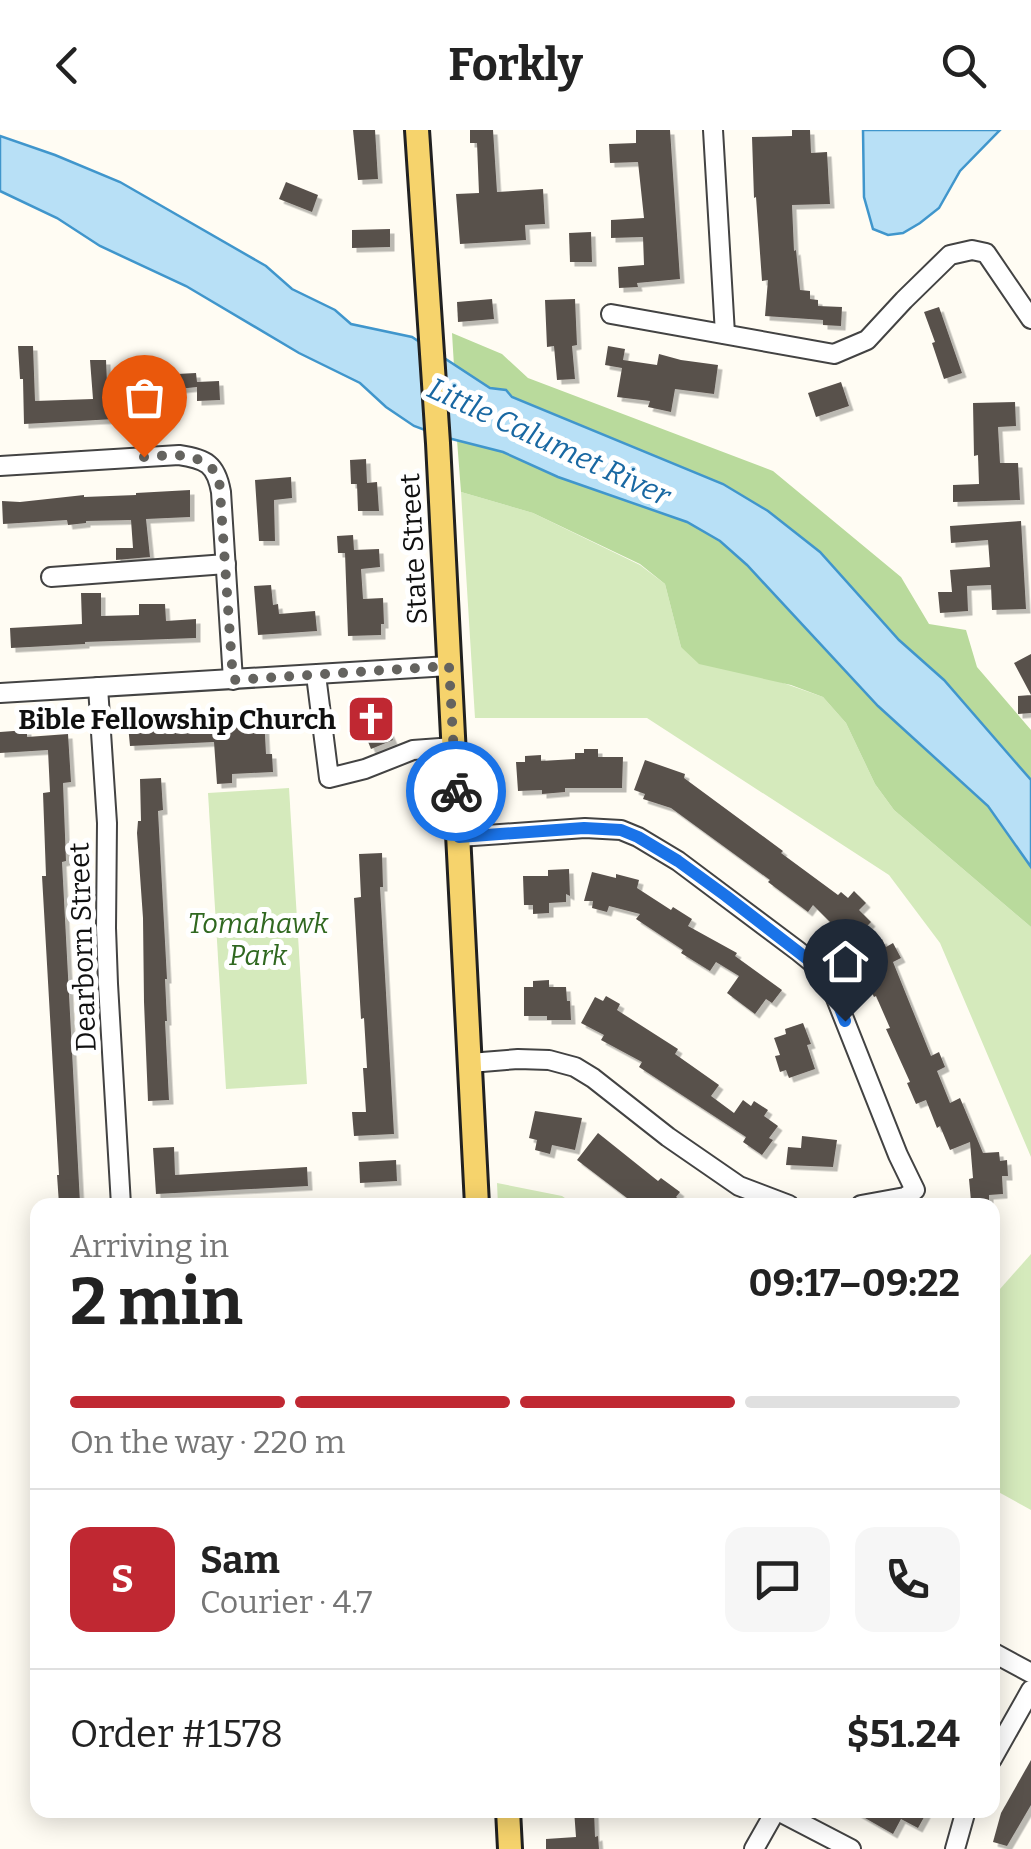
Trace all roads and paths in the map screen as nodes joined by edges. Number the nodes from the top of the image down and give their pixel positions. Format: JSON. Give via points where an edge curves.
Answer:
{"nodes":[{"id":1,"x":418,"y":130,"type":"edge"},
{"id":2,"x":713,"y":130,"type":"edge"},
{"id":3,"x":611,"y":314,"type":"dead end"},
{"id":4,"x":1031,"y":319,"type":"edge"},
{"id":5,"x":725,"y":334,"type":"junction"},
{"id":6,"x":0,"y":466,"type":"edge"},
{"id":7,"x":226,"y":564,"type":"junction"},
{"id":8,"x":51,"y":577,"type":"dead end"},
{"id":9,"x":449,"y":666,"type":"junction"},
{"id":10,"x":316,"y":674,"type":"junction"},
{"id":11,"x":233,"y":680,"type":"junction"},
{"id":12,"x":98,"y":688,"type":"junction"},
{"id":13,"x":0,"y":693,"type":"edge"},
{"id":14,"x":454,"y":747,"type":"junction"},
{"id":15,"x":459,"y":837,"type":"junction"},
{"id":16,"x":470,"y":1063,"type":"junction"},
{"id":17,"x":122,"y":1198,"type":"edge"},
{"id":18,"x":478,"y":1198,"type":"edge"},
{"id":19,"x":771,"y":1198,"type":"edge"},
{"id":20,"x":899,"y":1198,"type":"edge"},
{"id":21,"x":1000,"y":1656,"type":"edge"},
{"id":22,"x":1031,"y":1673,"type":"edge"},
{"id":23,"x":1031,"y":1690,"type":"edge"},
{"id":24,"x":1000,"y":1745,"type":"edge"},
{"id":25,"x":508,"y":1818,"type":"edge"},
{"id":26,"x":771,"y":1818,"type":"edge"},
{"id":27,"x":791,"y":1818,"type":"edge"},
{"id":28,"x":964,"y":1818,"type":"edge"},
{"id":29,"x":510,"y":1849,"type":"edge"},
{"id":30,"x":754,"y":1849,"type":"edge"},
{"id":31,"x":851,"y":1849,"type":"edge"},
{"id":32,"x":955,"y":1849,"type":"edge"}],
"edges":[{"from":1,"to":9,"type":"main road","name":"State Street"},
{"from":2,"to":5,"type":"street"},
{"from":3,"to":5,"type":"street"},
{"from":4,"to":5,"type":"street","via":[[986,253],[972,250],[950,254],[868,340],[834,354]]},
{"from":6,"to":7,"type":"street","via":[[196,457],[219,477]]},
{"from":7,"to":8,"type":"street"},
{"from":7,"to":11,"type":"street"},
{"from":9,"to":10,"type":"street"},
{"from":9,"to":14,"type":"main road","name":"State Street"},
{"from":10,"to":11,"type":"street"},
{"from":10,"to":14,"type":"street","via":[[329,778],[413,750]]},
{"from":11,"to":12,"type":"street"},
{"from":12,"to":13,"type":"street"},
{"from":12,"to":17,"type":"street","name":"Dearborn Street"},
{"from":14,"to":15,"type":"main road","name":"State Street"},
{"from":15,"to":16,"type":"main road","name":"State Street"},
{"from":15,"to":20,"type":"street","via":[[621,830],[678,861],[798,950],[833,991],[915,1190]]},
{"from":16,"to":18,"type":"main road","name":"State Street"},
{"from":16,"to":19,"type":"street","via":[[550,1060],[574,1067],[739,1186]]},
{"from":21,"to":22,"type":"street"},
{"from":23,"to":24,"type":"street"},
{"from":25,"to":29,"type":"main road"},
{"from":26,"to":30,"type":"street"},
{"from":27,"to":31,"type":"street"},
{"from":28,"to":32,"type":"street"}]}
